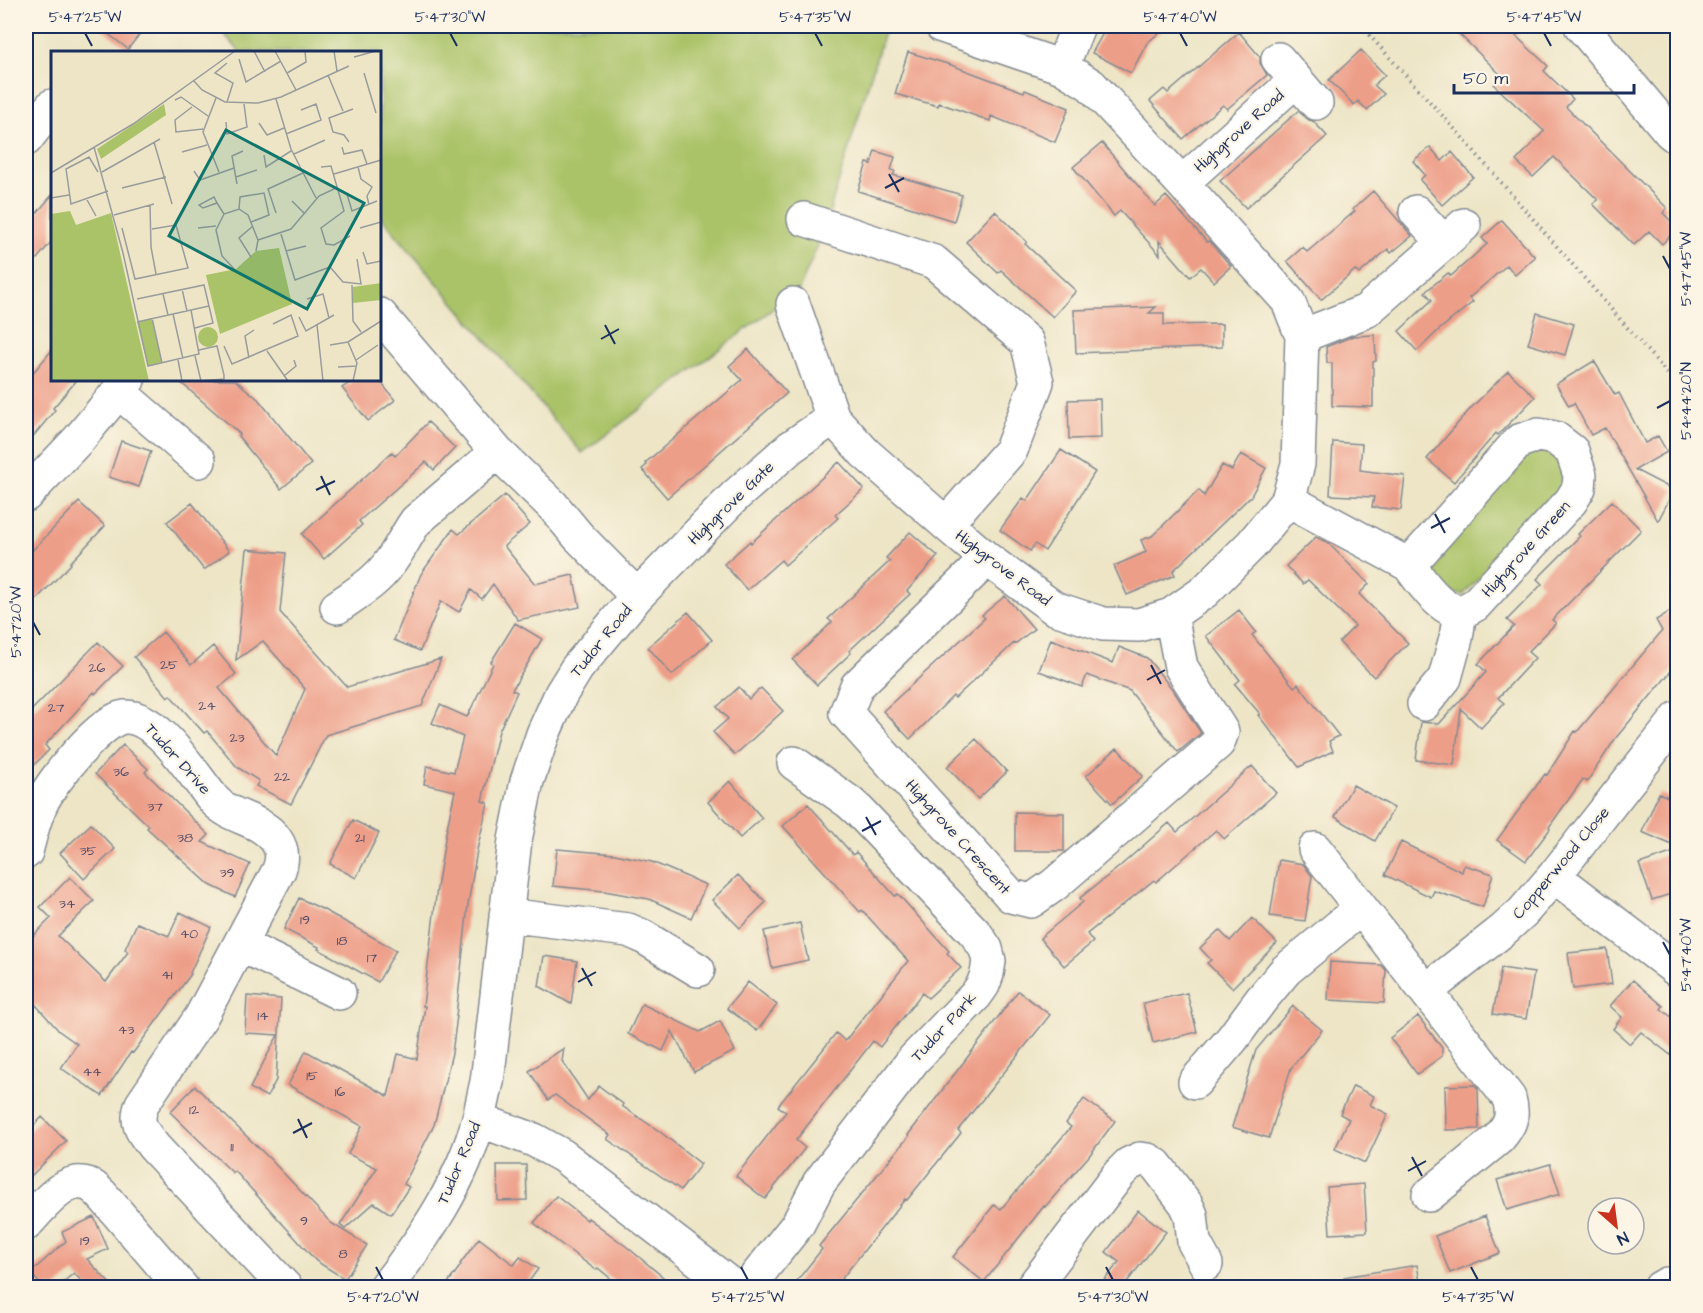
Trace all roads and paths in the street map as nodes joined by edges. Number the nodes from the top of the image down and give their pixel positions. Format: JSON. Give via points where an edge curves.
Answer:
{"nodes":[{"id":1,"x":942,"y":26,"type":"edge"},
{"id":2,"x":1078,"y":26,"type":"edge"},
{"id":3,"x":1361,"y":26,"type":"edge"},
{"id":4,"x":1581,"y":26,"type":"edge"},
{"id":5,"x":1062,"y":67,"type":"junction"},
{"id":6,"x":1297,"y":80,"type":"dead end"},
{"id":7,"x":51,"y":107,"type":"edge"},
{"id":8,"x":1677,"y":138,"type":"edge"},
{"id":9,"x":26,"y":139,"type":"edge"},
{"id":10,"x":1182,"y":183,"type":"junction"},
{"id":11,"x":1416,"y":212,"type":"dead end"},
{"id":12,"x":804,"y":219,"type":"dead end"},
{"id":13,"x":793,"y":304,"type":"dead end"},
{"id":14,"x":381,"y":316,"type":"edge"},
{"id":15,"x":1302,"y":336,"type":"junction"},
{"id":16,"x":123,"y":386,"type":"edge"},
{"id":17,"x":1677,"y":386,"type":"edge"},
{"id":18,"x":833,"y":418,"type":"junction"},
{"id":19,"x":496,"y":452,"type":"junction"},
{"id":20,"x":199,"y":461,"type":"dead end"},
{"id":21,"x":26,"y":495,"type":"edge"},
{"id":22,"x":1288,"y":500,"type":"junction"},
{"id":23,"x":946,"y":524,"type":"junction"},
{"id":24,"x":987,"y":559,"type":"junction"},
{"id":25,"x":1409,"y":565,"type":"junction"},
{"id":26,"x":637,"y":596,"type":"junction"},
{"id":27,"x":337,"y":607,"type":"dead end"},
{"id":28,"x":1460,"y":611,"type":"junction"},
{"id":29,"x":1171,"y":615,"type":"junction"},
{"id":30,"x":1424,"y":704,"type":"dead end"},
{"id":31,"x":1677,"y":718,"type":"edge"},
{"id":32,"x":794,"y":763,"type":"dead end"},
{"id":33,"x":1315,"y":849,"type":"dead end"},
{"id":34,"x":26,"y":852,"type":"edge"},
{"id":35,"x":1554,"y":876,"type":"junction"},
{"id":36,"x":1361,"y":908,"type":"junction"},
{"id":37,"x":506,"y":915,"type":"junction"},
{"id":38,"x":241,"y":945,"type":"junction"},
{"id":39,"x":698,"y":970,"type":"dead end"},
{"id":40,"x":1677,"y":971,"type":"edge"},
{"id":41,"x":1426,"y":991,"type":"junction"},
{"id":42,"x":339,"y":993,"type":"dead end"},
{"id":43,"x":1195,"y":1082,"type":"dead end"},
{"id":44,"x":479,"y":1120,"type":"junction"},
{"id":45,"x":1429,"y":1196,"type":"dead end"},
{"id":46,"x":26,"y":1224,"type":"edge"},
{"id":47,"x":1206,"y":1264,"type":"dead end"},
{"id":48,"x":1677,"y":1285,"type":"edge"},
{"id":49,"x":182,"y":1287,"type":"edge"},
{"id":50,"x":286,"y":1287,"type":"edge"},
{"id":51,"x":385,"y":1287,"type":"edge"},
{"id":52,"x":735,"y":1287,"type":"edge"},
{"id":53,"x":747,"y":1287,"type":"edge"},
{"id":54,"x":1032,"y":1287,"type":"edge"},
{"id":55,"x":1660,"y":1287,"type":"edge"}],
"edges":[{"from":1,"to":5,"type":"street","name":"Highgrove Road"},
{"from":2,"to":5,"type":"street"},
{"from":3,"to":17,"type":"path"},
{"from":4,"to":8,"type":"street"},
{"from":5,"to":10,"type":"street","name":"Highgrove Road","via":[[1091,85]]},
{"from":6,"to":10,"type":"street","name":"Highgrove Road"},
{"from":7,"to":9,"type":"street"},
{"from":10,"to":15,"type":"street","name":"Highgrove Road","via":[[1288,301]]},
{"from":11,"to":15,"type":"street","via":[[1454,234],[1366,312]]},
{"from":12,"to":23,"type":"street","via":[[934,262],[1027,342],[1037,382],[1011,450]]},
{"from":13,"to":18,"type":"street"},
{"from":14,"to":19,"type":"street","name":"Tudor Road"},
{"from":15,"to":22,"type":"street","name":"Highgrove Road","via":[[1298,464]]},
{"from":16,"to":20,"type":"street"},
{"from":16,"to":21,"type":"street"},
{"from":18,"to":23,"type":"street","name":"Highgrove Road","via":[[865,453]]},
{"from":18,"to":26,"type":"street","name":"Highgrove Gate","via":[[791,447],[735,496]]},
{"from":19,"to":26,"type":"street","name":"Tudor Road"},
{"from":19,"to":27,"type":"street","via":[[416,521],[377,578]]},
{"from":22,"to":25,"type":"street"},
{"from":22,"to":29,"type":"street","name":"Highgrove Road","via":[[1252,544],[1204,592]]},
{"from":23,"to":24,"type":"street","name":"Highgrove Road"},
{"from":24,"to":29,"type":"street","name":"Highgrove Road","via":[[1054,608],[1103,624],[1139,625]]},
{"from":24,"to":29,"type":"street","name":"Highgrove Crescent","via":[[857,686],[846,713],[1011,896],[1031,901],[1054,885],[1218,743],[1222,732],[1181,667]]},
{"from":25,"to":28,"type":"street","via":[[1446,608]]},
{"from":25,"to":28,"type":"street","name":"Highgrove Green","via":[[1519,441],[1538,435],[1555,438],[1572,451],[1580,475],[1571,501],[1475,605]]},
{"from":26,"to":37,"type":"street","name":"Tudor Road","via":[[577,668],[543,734],[521,809]]},
{"from":28,"to":30,"type":"street","via":[[1445,678]]},
{"from":31,"to":35,"type":"street","name":"Copperwood Close"},
{"from":32,"to":53,"type":"street","name":"Tudor Park","via":[[859,811],[970,925],[989,961],[976,995],[914,1059],[819,1183],[798,1224]]},
{"from":33,"to":36,"type":"street"},
{"from":34,"to":38,"type":"street","name":"Tudor Drive","via":[[42,802],[74,757],[110,722],[126,717],[144,720],[182,758],[216,802],[271,834],[281,850],[279,870]]},
{"from":35,"to":40,"type":"street"},
{"from":35,"to":41,"type":"street","name":"Copperwood Close","via":[[1502,931]]},
{"from":36,"to":41,"type":"street"},
{"from":36,"to":43,"type":"street","via":[[1286,970]]},
{"from":37,"to":39,"type":"street","via":[[621,928],[642,936]]},
{"from":37,"to":44,"type":"street","name":"Tudor Road"},
{"from":38,"to":42,"type":"street"},
{"from":38,"to":50,"type":"street","name":"Tudor Drive","via":[[201,1017],[142,1104],[138,1121],[155,1148]]},
{"from":41,"to":45,"type":"street","via":[[1505,1091],[1512,1109],[1511,1121],[1498,1138]]},
{"from":44,"to":51,"type":"street","name":"Tudor Road","via":[[430,1227]]},
{"from":44,"to":52,"type":"street","via":[[534,1140],[563,1156]]},
{"from":46,"to":49,"type":"street","via":[[64,1187],[84,1182],[102,1195]]},
{"from":47,"to":54,"type":"street","via":[[1194,1242],[1186,1204],[1156,1165],[1140,1159],[1119,1174]]},
{"from":48,"to":55,"type":"street"}]}
